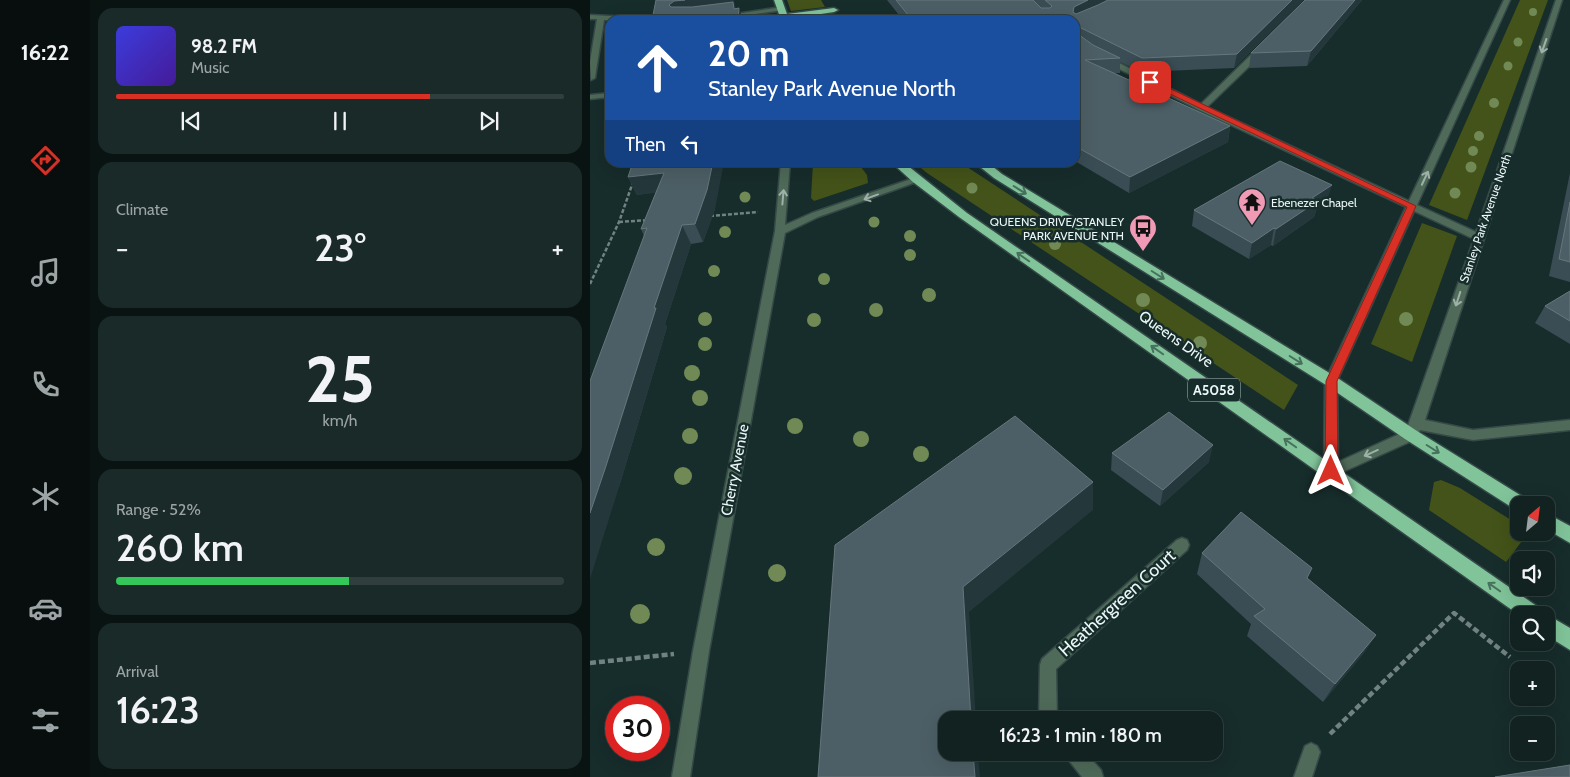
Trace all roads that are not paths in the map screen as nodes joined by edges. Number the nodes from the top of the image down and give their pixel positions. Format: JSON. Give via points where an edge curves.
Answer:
{"nodes":[{"id":1,"x":778,"y":0,"type":"edge"},
{"id":2,"x":829,"y":0,"type":"edge"},
{"id":3,"x":1507,"y":0,"type":"edge"},
{"id":4,"x":1559,"y":0,"type":"edge"},
{"id":5,"x":834,"y":10,"type":"junction"},
{"id":6,"x":784,"y":15,"type":"edge"},
{"id":7,"x":836,"y":15,"type":"edge"},
{"id":8,"x":590,"y":17,"type":"edge"},
{"id":9,"x":601,"y":18,"type":"junction"},
{"id":10,"x":605,"y":18,"type":"edge"},
{"id":11,"x":1269,"y":42,"type":"edge"},
{"id":12,"x":1097,"y":56,"type":"edge"},
{"id":13,"x":591,"y":78,"type":"edge"},
{"id":14,"x":605,"y":96,"type":"edge"},
{"id":15,"x":590,"y":97,"type":"edge"},
{"id":16,"x":1202,"y":108,"type":"junction"},
{"id":17,"x":786,"y":167,"type":"edge"},
{"id":18,"x":902,"y":167,"type":"edge"},
{"id":19,"x":986,"y":167,"type":"edge"},
{"id":20,"x":916,"y":180,"type":"junction"},
{"id":21,"x":1412,"y":206,"type":"junction"},
{"id":22,"x":780,"y":231,"type":"junction"},
{"id":23,"x":1478,"y":237,"type":"junction"},
{"id":24,"x":1332,"y":381,"type":"junction"},
{"id":25,"x":1570,"y":425,"type":"edge"},
{"id":26,"x":1414,"y":429,"type":"junction"},
{"id":27,"x":1331,"y":471,"type":"junction"},
{"id":28,"x":1510,"y":497,"type":"edge"},
{"id":29,"x":1555,"y":526,"type":"edge"},
{"id":30,"x":1570,"y":535,"type":"edge"},
{"id":31,"x":1182,"y":545,"type":"dead end"},
{"id":32,"x":1521,"y":606,"type":"edge"},
{"id":33,"x":1555,"y":630,"type":"edge"},
{"id":34,"x":1570,"y":640,"type":"edge"},
{"id":35,"x":1048,"y":711,"type":"edge"},
{"id":36,"x":1311,"y":752,"type":"road end"},
{"id":37,"x":1081,"y":761,"type":"edge"},
{"id":38,"x":681,"y":777,"type":"edge"},
{"id":39,"x":1094,"y":777,"type":"edge"},
{"id":40,"x":1303,"y":777,"type":"edge"}],
"edges":[{"from":1,"to":6,"type":"highway"},
{"from":2,"to":5,"type":"highway"},
{"from":21,"to":3,"type":"street","one_way":true},
{"from":4,"to":23,"type":"street","name":"Stanley Park Avenue North","one_way":true},
{"from":5,"to":6,"type":"highway"},
{"from":5,"to":7,"type":"highway"},
{"from":8,"to":9,"type":"street"},
{"from":9,"to":10,"type":"street"},
{"from":9,"to":13,"type":"street"},
{"from":11,"to":16,"type":"street"},
{"from":12,"to":16,"type":"street"},
{"from":14,"to":15,"type":"street"},
{"from":16,"to":21,"type":"street"},
{"from":22,"to":17,"type":"street","name":"Cherry Avenue","one_way":true},
{"from":18,"to":20,"type":"highway","name":"Queens Drive","number":"A5058"},
{"from":19,"to":24,"type":"highway","one_way":true},
{"from":20,"to":22,"type":"street","one_way":true,"via":[[815,215]]},
{"from":27,"to":20,"type":"highway","name":"Queens Drive","number":"A5058","one_way":true},
{"from":21,"to":23,"type":"street"},
{"from":21,"to":24,"type":"street"},
{"from":22,"to":38,"type":"street","name":"Cherry Avenue","via":[[701,651]]},
{"from":23,"to":26,"type":"street","name":"Stanley Park Avenue North","one_way":true},
{"from":24,"to":26,"type":"highway"},
{"from":24,"to":27,"type":"street"},
{"from":25,"to":26,"type":"street","via":[[1473,435]]},
{"from":26,"to":27,"type":"street","one_way":true},
{"from":26,"to":28,"type":"highway","one_way":true},
{"from":32,"to":27,"type":"highway","name":"Queens Drive","number":"A5058","one_way":true},
{"from":29,"to":30,"type":"highway"},
{"from":31,"to":35,"type":"street","name":"Heathergreen Court","via":[[1048,665]]},
{"from":33,"to":34,"type":"highway"},
{"from":36,"to":40,"type":"street"},
{"from":37,"to":39,"type":"street"}]}
